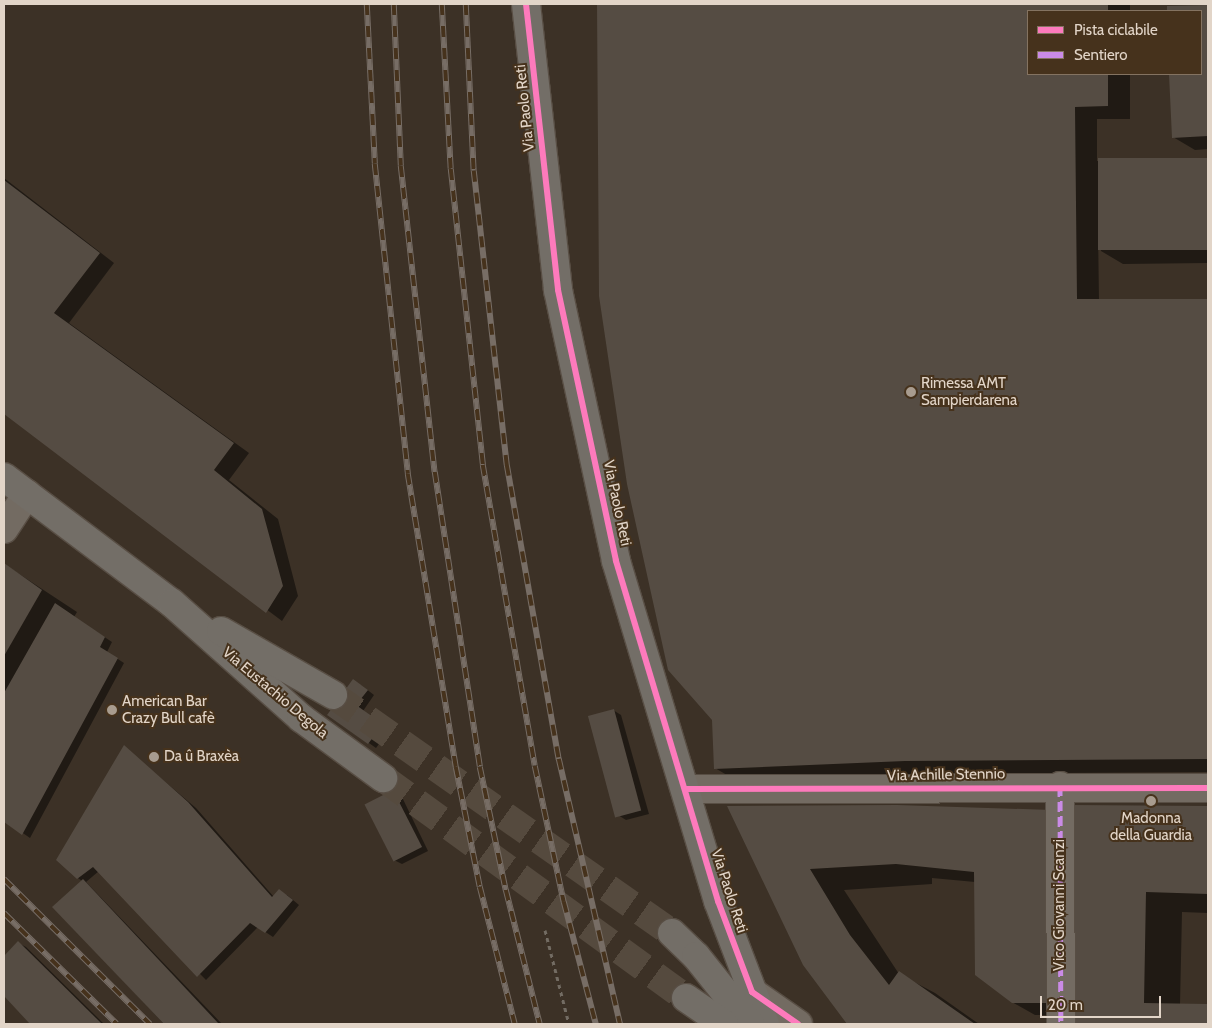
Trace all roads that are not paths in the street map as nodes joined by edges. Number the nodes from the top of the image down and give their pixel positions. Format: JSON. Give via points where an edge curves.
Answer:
{"nodes":[{"id":1,"x":526,"y":4,"type":"edge"},
{"id":2,"x":4,"y":477,"type":"edge"},
{"id":3,"x":27,"y":494,"type":"junction"},
{"id":4,"x":4,"y":529,"type":"edge"},
{"id":5,"x":172,"y":603,"type":"junction"},
{"id":6,"x":333,"y":695,"type":"tunnel mouth"},
{"id":7,"x":383,"y":778,"type":"tunnel mouth"},
{"id":8,"x":1060,"y":786,"type":"junction"},
{"id":9,"x":1208,"y":788,"type":"edge"},
{"id":10,"x":685,"y":789,"type":"junction"},
{"id":11,"x":672,"y":933,"type":"tunnel mouth"},
{"id":12,"x":752,"y":992,"type":"junction"},
{"id":13,"x":686,"y":998,"type":"tunnel mouth"},
{"id":14,"x":724,"y":1024,"type":"edge"},
{"id":15,"x":750,"y":1024,"type":"edge"},
{"id":16,"x":765,"y":1024,"type":"edge"},
{"id":17,"x":798,"y":1024,"type":"edge"},
{"id":18,"x":1061,"y":1024,"type":"edge"}],
"edges":[{"from":1,"to":10,"type":"main road","name":"Via Paolo Reti","via":[[558,290],[616,561]]},
{"from":2,"to":3,"type":"main road","name":"Via Eustachio Degola"},
{"from":3,"to":4,"type":"street"},
{"from":3,"to":5,"type":"main road","name":"Via Eustachio Degola"},
{"from":5,"to":6,"type":"main road","name":"Via Eustachio Degola"},
{"from":5,"to":7,"type":"main road","name":"Via Eustachio Degola","via":[[301,718]]},
{"from":8,"to":9,"type":"street","name":"Via Achille Stennio"},
{"from":8,"to":10,"type":"street","name":"Via Achille Stennio"},
{"from":8,"to":18,"type":"street","name":"Vico Giovanni Scanzi"},
{"from":10,"to":12,"type":"main road","name":"Via Paolo Reti","via":[[718,901]]},
{"from":11,"to":15,"type":"main road","via":[[696,956]]},
{"from":12,"to":16,"type":"main road","name":"Via Paolo Reti"},
{"from":12,"to":17,"type":"street"},
{"from":13,"to":14,"type":"main road"}]}
